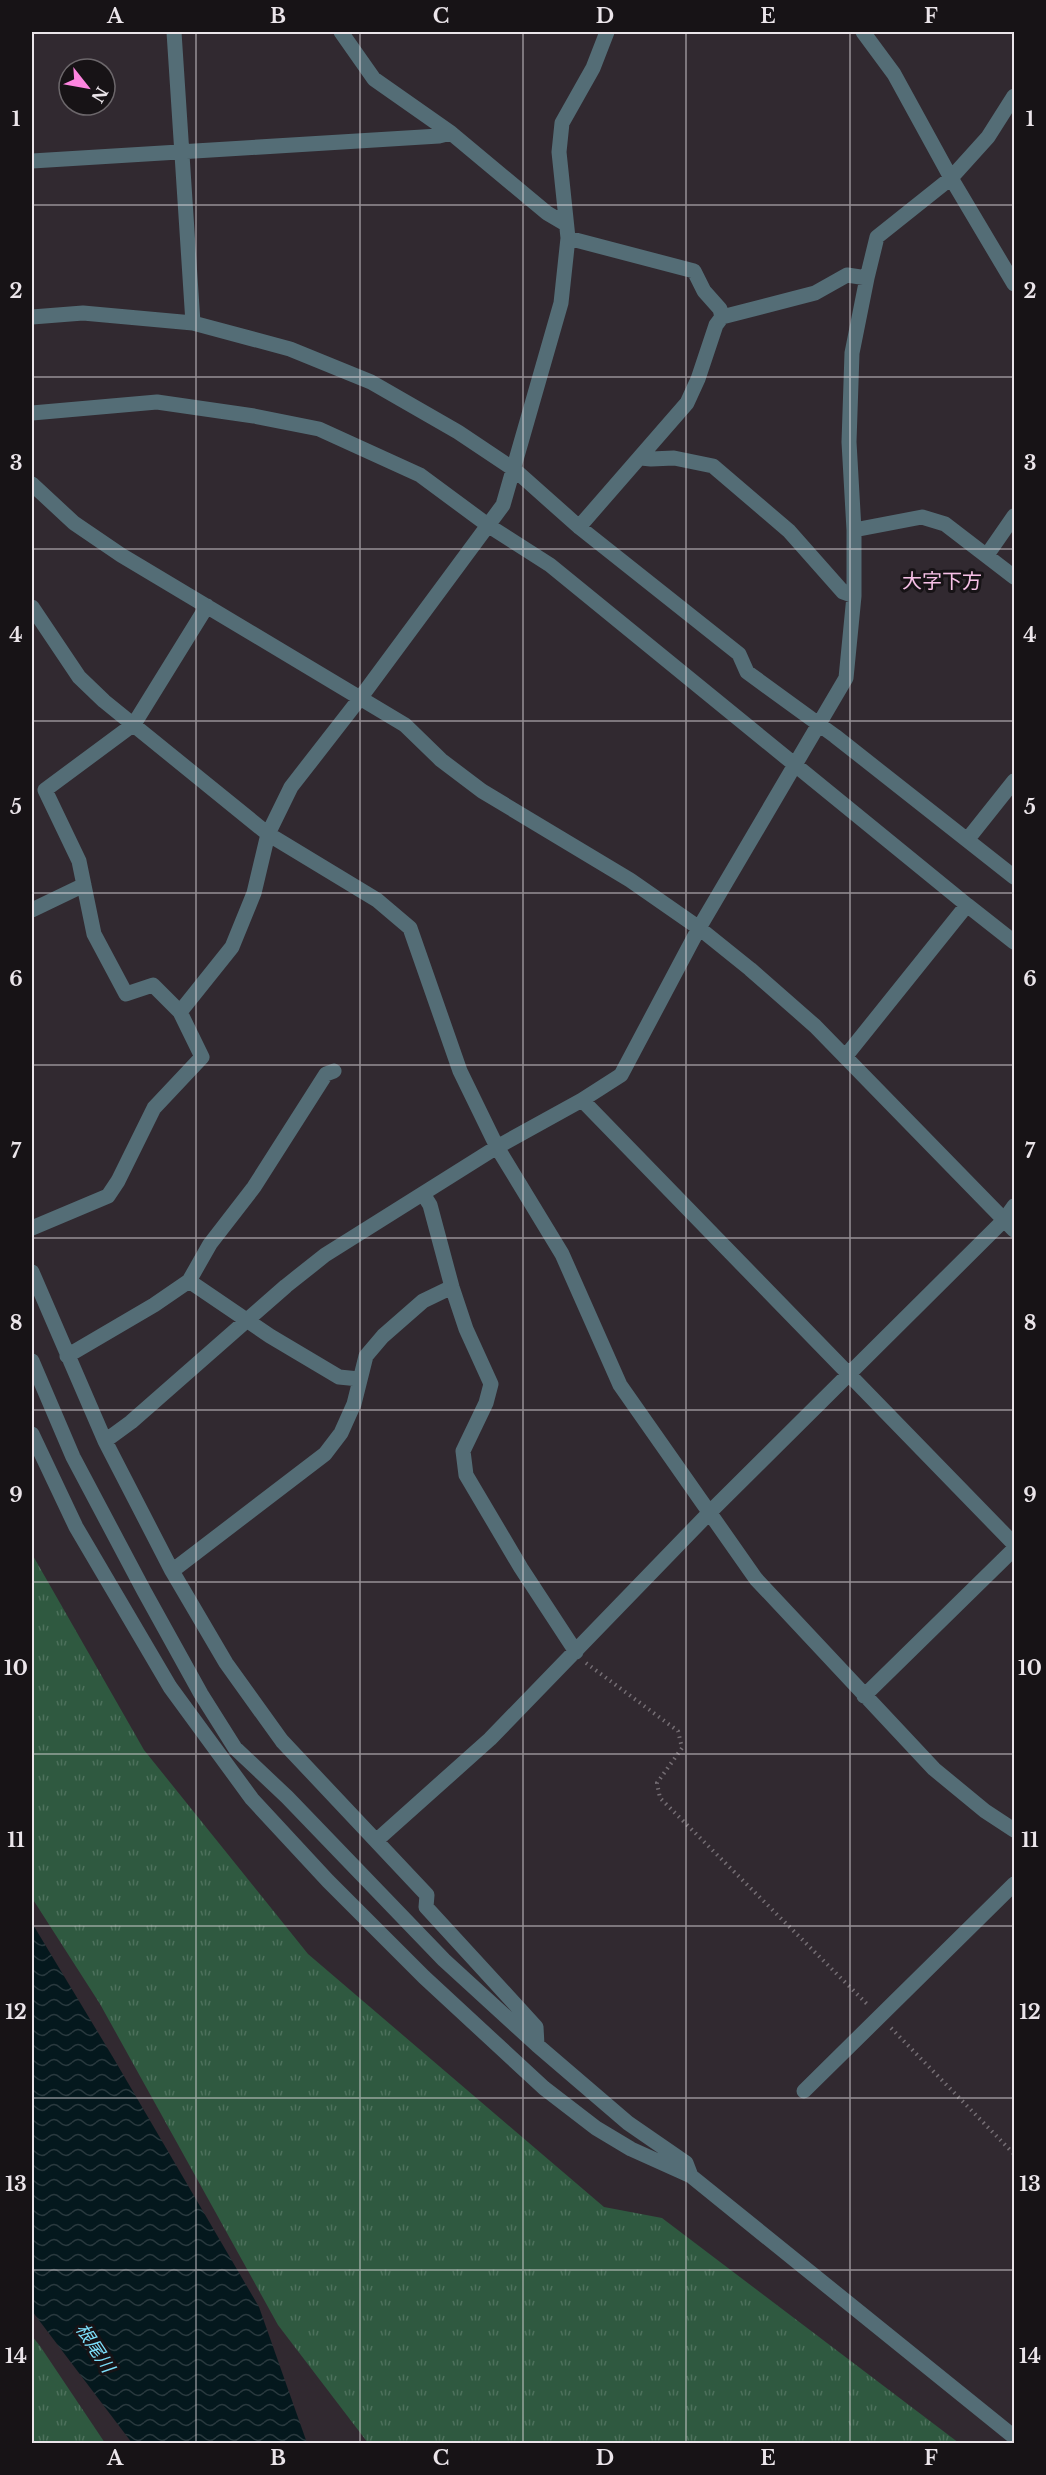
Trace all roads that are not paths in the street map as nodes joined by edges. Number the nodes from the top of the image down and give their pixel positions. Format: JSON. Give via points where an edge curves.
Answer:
{"nodes":[{"id":1,"x":174,"y":32,"type":"edge"},
{"id":2,"x":341,"y":32,"type":"edge"},
{"id":3,"x":608,"y":32,"type":"edge"},
{"id":4,"x":864,"y":32,"type":"edge"},
{"id":5,"x":1014,"y":96,"type":"edge"},
{"id":6,"x":451,"y":133,"type":"junction"},
{"id":7,"x":182,"y":153,"type":"junction"},
{"id":8,"x":32,"y":161,"type":"edge"},
{"id":9,"x":951,"y":178,"type":"junction"},
{"id":10,"x":564,"y":223,"type":"junction"},
{"id":11,"x":568,"y":238,"type":"junction"},
{"id":12,"x":867,"y":278,"type":"junction"},
{"id":13,"x":1014,"y":284,"type":"edge"},
{"id":14,"x":32,"y":317,"type":"edge"},
{"id":15,"x":722,"y":317,"type":"junction"},
{"id":16,"x":193,"y":323,"type":"junction"},
{"id":17,"x":32,"y":413,"type":"edge"},
{"id":18,"x":641,"y":458,"type":"junction"},
{"id":19,"x":515,"y":470,"type":"junction"},
{"id":20,"x":32,"y":484,"type":"edge"},
{"id":21,"x":1014,"y":516,"type":"edge"},
{"id":22,"x":489,"y":526,"type":"junction"},
{"id":23,"x":579,"y":527,"type":"junction"},
{"id":24,"x":854,"y":530,"type":"junction"},
{"id":25,"x":987,"y":555,"type":"junction"},
{"id":26,"x":1014,"y":577,"type":"edge"},
{"id":27,"x":854,"y":596,"type":"junction"},
{"id":28,"x":207,"y":606,"type":"junction"},
{"id":29,"x":32,"y":607,"type":"edge"},
{"id":30,"x":362,"y":698,"type":"junction"},
{"id":31,"x":134,"y":724,"type":"junction"},
{"id":32,"x":818,"y":725,"type":"junction"},
{"id":33,"x":795,"y":764,"type":"junction"},
{"id":34,"x":1014,"y":781,"type":"edge"},
{"id":35,"x":268,"y":834,"type":"junction"},
{"id":36,"x":967,"y":840,"type":"junction"},
{"id":37,"x":1014,"y":878,"type":"edge"},
{"id":38,"x":84,"y":885,"type":"junction"},
{"id":39,"x":967,"y":905,"type":"junction"},
{"id":40,"x":32,"y":910,"type":"edge"},
{"id":41,"x":699,"y":927,"type":"junction"},
{"id":42,"x":1014,"y":942,"type":"edge"},
{"id":43,"x":180,"y":1012,"type":"junction"},
{"id":44,"x":845,"y":1057,"type":"junction"},
{"id":45,"x":334,"y":1071,"type":"dead end"},
{"id":46,"x":582,"y":1101,"type":"junction"},
{"id":47,"x":497,"y":1146,"type":"junction"},
{"id":48,"x":423,"y":1194,"type":"junction"},
{"id":49,"x":1014,"y":1206,"type":"edge"},
{"id":50,"x":1009,"y":1225,"type":"edge"},
{"id":51,"x":32,"y":1228,"type":"edge"},
{"id":52,"x":32,"y":1272,"type":"edge"},
{"id":53,"x":189,"y":1281,"type":"junction"},
{"id":54,"x":452,"y":1287,"type":"junction"},
{"id":55,"x":248,"y":1322,"type":"junction"},
{"id":56,"x":67,"y":1356,"type":"junction"},
{"id":57,"x":32,"y":1361,"type":"edge"},
{"id":58,"x":848,"y":1374,"type":"junction"},
{"id":59,"x":358,"y":1378,"type":"junction"},
{"id":60,"x":32,"y":1434,"type":"edge"},
{"id":61,"x":105,"y":1441,"type":"junction"},
{"id":62,"x":709,"y":1513,"type":"junction"},
{"id":63,"x":1014,"y":1544,"type":"edge"},
{"id":64,"x":1014,"y":1549,"type":"edge"},
{"id":65,"x":172,"y":1571,"type":"junction"},
{"id":66,"x":576,"y":1652,"type":"junction"},
{"id":67,"x":864,"y":1696,"type":"junction"},
{"id":68,"x":1014,"y":1830,"type":"edge"},
{"id":69,"x":377,"y":1840,"type":"junction"},
{"id":70,"x":1014,"y":1884,"type":"edge"},
{"id":71,"x":537,"y":2044,"type":"junction"},
{"id":72,"x":804,"y":2091,"type":"dead end"},
{"id":73,"x":691,"y":2176,"type":"junction"},
{"id":74,"x":1014,"y":2438,"type":"edge"}],
"edges":[{"from":1,"to":7,"type":"street"},
{"from":2,"to":6,"type":"street","via":[[374,79]]},
{"from":3,"to":10,"type":"street","via":[[562,123],[559,152]]},
{"from":4,"to":9,"type":"street","via":[[894,74]]},
{"from":5,"to":9,"type":"street","via":[[988,137]]},
{"from":6,"to":7,"type":"street"},
{"from":6,"to":10,"type":"street"},
{"from":7,"to":8,"type":"street"},
{"from":7,"to":16,"type":"street"},
{"from":9,"to":12,"type":"street","via":[[877,237]]},
{"from":9,"to":13,"type":"street"},
{"from":10,"to":11,"type":"street"},
{"from":11,"to":15,"type":"street","via":[[694,271]]},
{"from":11,"to":19,"type":"street","via":[[561,303]]},
{"from":12,"to":15,"type":"street","via":[[848,275],[815,293]]},
{"from":12,"to":24,"type":"street","via":[[852,353],[849,442]]},
{"from":14,"to":16,"type":"street","via":[[83,313]]},
{"from":15,"to":18,"type":"street","via":[[687,403]]},
{"from":16,"to":19,"type":"street","via":[[290,349],[371,382]]},
{"from":17,"to":22,"type":"street","via":[[157,402],[318,429],[420,475]]},
{"from":18,"to":23,"type":"street"},
{"from":18,"to":27,"type":"street","via":[[674,458],[713,466],[789,531],[843,591]]},
{"from":19,"to":22,"type":"street","via":[[504,505]]},
{"from":19,"to":23,"type":"street"},
{"from":20,"to":28,"type":"street","via":[[74,523]]},
{"from":21,"to":25,"type":"street"},
{"from":22,"to":30,"type":"street"},
{"from":22,"to":33,"type":"street","via":[[550,565]]},
{"from":23,"to":32,"type":"street","via":[[739,654],[747,672]]},
{"from":24,"to":25,"type":"street","via":[[922,517],[945,524]]},
{"from":24,"to":27,"type":"street"},
{"from":25,"to":26,"type":"street"},
{"from":27,"to":32,"type":"street","via":[[846,678]]},
{"from":28,"to":30,"type":"street"},
{"from":28,"to":31,"type":"street"},
{"from":29,"to":31,"type":"street","via":[[79,676]]},
{"from":30,"to":35,"type":"street","via":[[291,787]]},
{"from":30,"to":41,"type":"street","via":[[405,725],[441,760],[482,791],[630,880]]},
{"from":31,"to":35,"type":"street"},
{"from":31,"to":38,"type":"street","via":[[45,789],[79,861]]},
{"from":32,"to":33,"type":"street"},
{"from":32,"to":36,"type":"street"},
{"from":33,"to":39,"type":"street"},
{"from":33,"to":41,"type":"street"},
{"from":34,"to":36,"type":"street"},
{"from":35,"to":43,"type":"street","via":[[254,893],[232,947]]},
{"from":35,"to":47,"type":"street","via":[[377,900],[410,928],[460,1071]]},
{"from":36,"to":37,"type":"street"},
{"from":38,"to":40,"type":"street"},
{"from":38,"to":43,"type":"street","via":[[94,934],[126,994],[153,985]]},
{"from":39,"to":42,"type":"street"},
{"from":39,"to":44,"type":"street"},
{"from":41,"to":44,"type":"street","via":[[815,1026]]},
{"from":41,"to":46,"type":"street","via":[[621,1075]]},
{"from":43,"to":51,"type":"street","via":[[202,1058],[154,1108],[108,1196]]},
{"from":44,"to":50,"type":"street"},
{"from":45,"to":53,"type":"street","via":[[326,1074]]},
{"from":46,"to":47,"type":"street"},
{"from":46,"to":58,"type":"street"},
{"from":47,"to":48,"type":"street"},
{"from":47,"to":62,"type":"street","via":[[562,1254],[620,1385]]},
{"from":48,"to":54,"type":"street","via":[[430,1205]]},
{"from":48,"to":55,"type":"street","via":[[325,1255]]},
{"from":49,"to":50,"type":"street"},
{"from":50,"to":58,"type":"street"},
{"from":52,"to":56,"type":"street"},
{"from":53,"to":55,"type":"street"},
{"from":53,"to":56,"type":"street"},
{"from":54,"to":59,"type":"street","via":[[423,1300],[383,1336],[366,1356]]},
{"from":54,"to":66,"type":"street","via":[[491,1384],[464,1451],[466,1475]]},
{"from":55,"to":59,"type":"street","via":[[339,1377]]},
{"from":55,"to":61,"type":"street"},
{"from":56,"to":61,"type":"street"},
{"from":57,"to":71,"type":"street","via":[[73,1457],[149,1601],[235,1748],[444,1960]]},
{"from":58,"to":62,"type":"street"},
{"from":58,"to":63,"type":"street"},
{"from":59,"to":65,"type":"street","via":[[354,1404],[326,1454]]},
{"from":60,"to":73,"type":"street","via":[[76,1527],[170,1687],[252,1799],[424,1977],[544,2088],[596,2128]]},
{"from":61,"to":65,"type":"street"},
{"from":62,"to":66,"type":"street"},
{"from":62,"to":67,"type":"street","via":[[756,1579]]},
{"from":64,"to":67,"type":"street"},
{"from":65,"to":69,"type":"street","via":[[226,1663],[282,1741]]},
{"from":66,"to":69,"type":"street","via":[[490,1739]]},
{"from":67,"to":68,"type":"street","via":[[934,1769]]},
{"from":69,"to":71,"type":"street","via":[[427,1895],[426,1906],[536,2027]]},
{"from":70,"to":72,"type":"street"},
{"from":71,"to":73,"type":"street","via":[[628,2122],[686,2163]]},
{"from":73,"to":74,"type":"street"}]}
